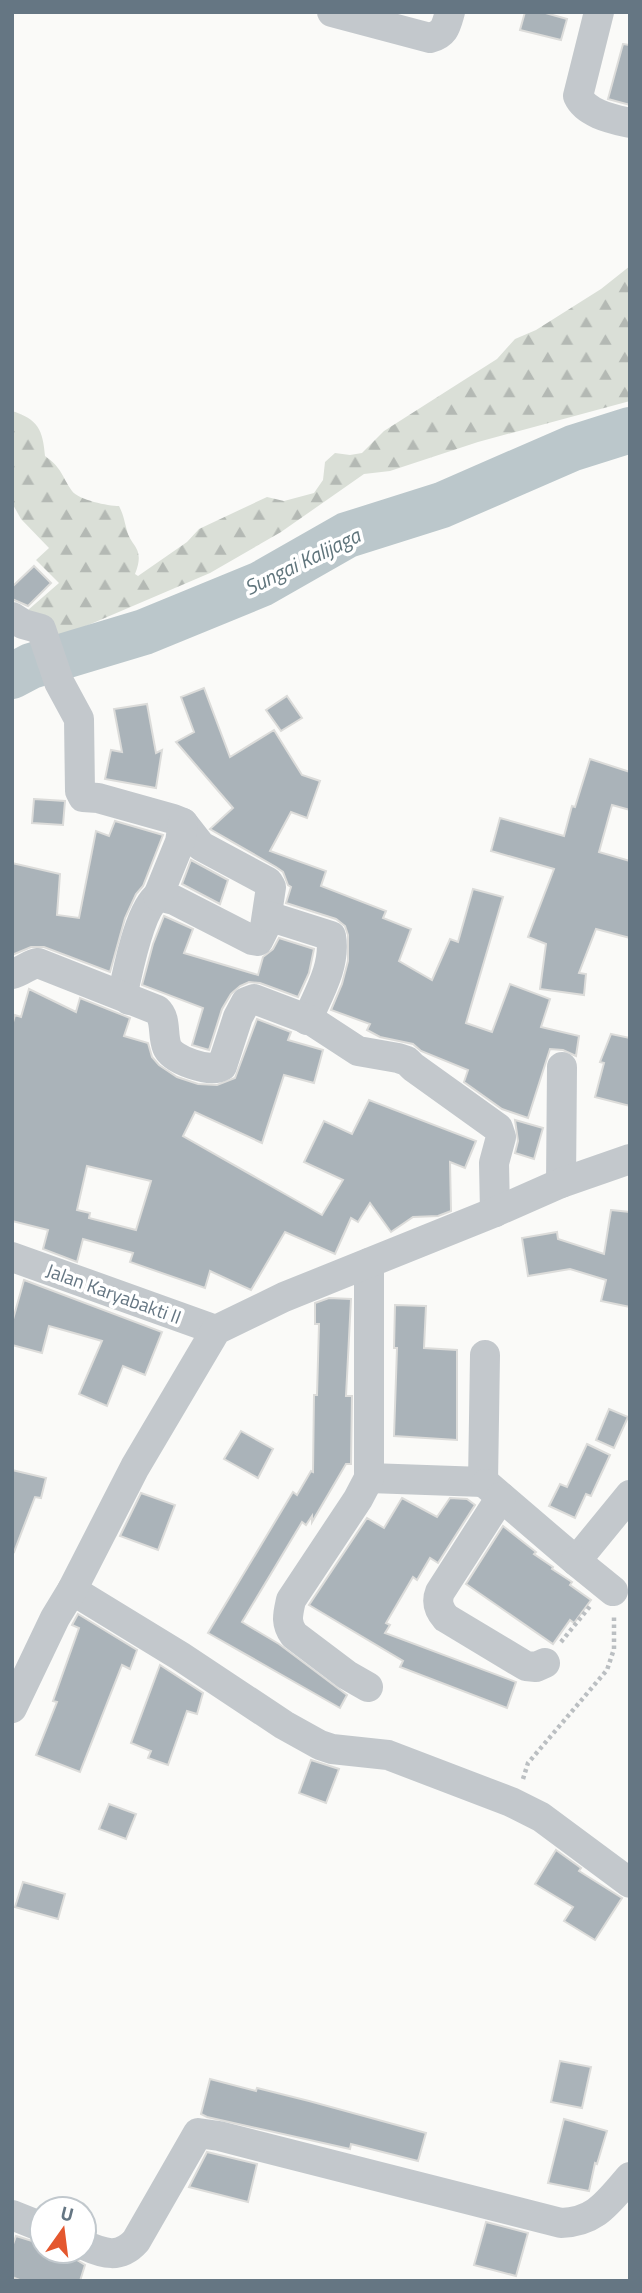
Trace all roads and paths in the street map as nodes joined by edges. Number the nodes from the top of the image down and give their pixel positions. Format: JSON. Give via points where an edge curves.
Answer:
{"nodes":[{"id":1,"x":332,"y":12,"type":"edge"},
{"id":2,"x":450,"y":12,"type":"edge"},
{"id":3,"x":599,"y":12,"type":"edge"},
{"id":4,"x":630,"y":123,"type":"edge"},
{"id":5,"x":12,"y":617,"type":"edge"},
{"id":6,"x":183,"y":823,"type":"junction"},
{"id":7,"x":158,"y":896,"type":"junction"},
{"id":8,"x":268,"y":916,"type":"junction"},
{"id":9,"x":12,"y":974,"type":"edge"},
{"id":10,"x":129,"y":1000,"type":"junction"},
{"id":11,"x":307,"y":1020,"type":"junction"},
{"id":12,"x":562,"y":1067,"type":"dead end"},
{"id":13,"x":630,"y":1159,"type":"edge"},
{"id":14,"x":561,"y":1183,"type":"junction"},
{"id":15,"x":495,"y":1212,"type":"junction"},
{"id":16,"x":12,"y":1257,"type":"edge"},
{"id":17,"x":369,"y":1263,"type":"junction"},
{"id":18,"x":216,"y":1330,"type":"junction"},
{"id":19,"x":485,"y":1355,"type":"dead end"},
{"id":20,"x":369,"y":1478,"type":"junction"},
{"id":21,"x":492,"y":1489,"type":"junction"},
{"id":22,"x":630,"y":1495,"type":"edge"},
{"id":23,"x":576,"y":1560,"type":"junction"},
{"id":24,"x":610,"y":1588,"type":"joint"},
{"id":25,"x":72,"y":1590,"type":"junction"},
{"id":26,"x":614,"y":1650,"type":"dead end"},
{"id":27,"x":545,"y":1663,"type":"joint"},
{"id":28,"x":368,"y":1687,"type":"dead end"},
{"id":29,"x":15,"y":1695,"type":"edge"},
{"id":30,"x":511,"y":1802,"type":"junction"},
{"id":31,"x":630,"y":1883,"type":"edge"},
{"id":32,"x":630,"y":2177,"type":"edge"},
{"id":33,"x":98,"y":2249,"type":"edge"}],
"edges":[{"from":1,"to":2,"type":"street","via":[[430,38],[445,30]]},
{"from":3,"to":4,"type":"street","via":[[578,96],[602,116]]},
{"from":5,"to":6,"type":"street","via":[[40,628],[79,719],[83,797]]},
{"from":6,"to":7,"type":"street"},
{"from":6,"to":8,"type":"street","via":[[201,846],[268,882]]},
{"from":7,"to":8,"type":"street","via":[[252,940],[258,940]]},
{"from":7,"to":10,"type":"street","via":[[149,905],[125,982],[124,995]]},
{"from":8,"to":11,"type":"street","via":[[331,936],[328,972]]},
{"from":9,"to":10,"type":"street","via":[[38,963]]},
{"from":10,"to":11,"type":"street","via":[[162,1014],[169,1052],[211,1070],[222,1066],[238,1017],[250,999]]},
{"from":11,"to":15,"type":"street","via":[[358,1051],[407,1061],[498,1128]]},
{"from":12,"to":14,"type":"street"},
{"from":13,"to":14,"type":"street"},
{"from":14,"to":15,"type":"street"},
{"from":15,"to":17,"type":"street"},
{"from":16,"to":18,"type":"street","name":"Jalan Karyabakti II"},
{"from":17,"to":18,"type":"street"},
{"from":17,"to":20,"type":"street"},
{"from":18,"to":25,"type":"street","via":[[135,1467]]},
{"from":19,"to":21,"type":"street"},
{"from":20,"to":21,"type":"street"},
{"from":20,"to":28,"type":"street","via":[[291,1600],[287,1616],[294,1635]]},
{"from":21,"to":23,"type":"street"},
{"from":21,"to":27,"type":"street","via":[[439,1592],[438,1605],[446,1618],[526,1666]]},
{"from":22,"to":23,"type":"street"},
{"from":23,"to":24,"type":"street"},
{"from":24,"to":27,"type":"path"},
{"from":25,"to":29,"type":"street"},
{"from":25,"to":30,"type":"street","via":[[320,1745],[388,1755]]},
{"from":26,"to":30,"type":"path","via":[[607,1670],[528,1763]]},
{"from":30,"to":31,"type":"street","via":[[541,1817]]},
{"from":32,"to":33,"type":"street","via":[[602,2209],[577,2223],[561,2223],[198,2133],[136,2241],[128,2250]]}]}
